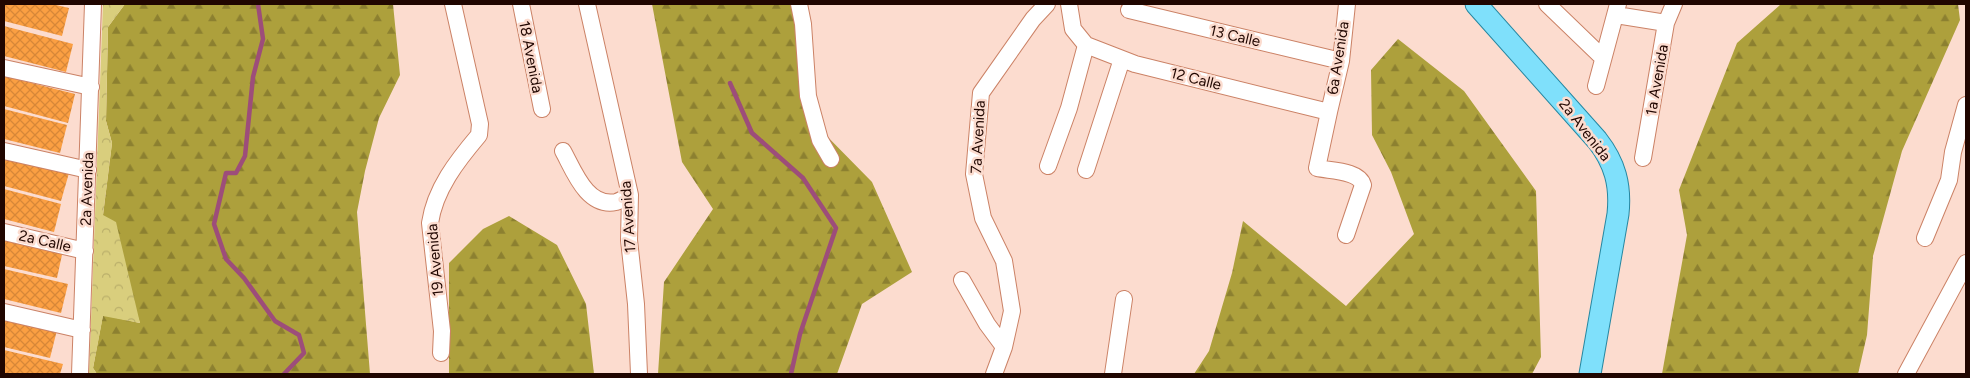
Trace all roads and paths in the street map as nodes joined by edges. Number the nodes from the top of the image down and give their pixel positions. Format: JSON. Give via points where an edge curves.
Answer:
{"nodes":[{"id":1,"x":453,"y":4,"type":"edge"},
{"id":2,"x":521,"y":4,"type":"edge"},
{"id":3,"x":588,"y":4,"type":"edge"},
{"id":4,"x":799,"y":4,"type":"edge"},
{"id":5,"x":1047,"y":4,"type":"edge"},
{"id":6,"x":1068,"y":4,"type":"edge"},
{"id":7,"x":1346,"y":4,"type":"edge"},
{"id":8,"x":1476,"y":4,"type":"edge"},
{"id":9,"x":1547,"y":4,"type":"edge"},
{"id":10,"x":1674,"y":4,"type":"edge"},
{"id":11,"x":90,"y":5,"type":"edge"},
{"id":12,"x":1129,"y":10,"type":"dead end"},
{"id":13,"x":1617,"y":10,"type":"edge"},
{"id":14,"x":1666,"y":23,"type":"junction"},
{"id":15,"x":1086,"y":45,"type":"junction"},
{"id":16,"x":1602,"y":57,"type":"junction"},
{"id":17,"x":1122,"y":59,"type":"junction"},
{"id":18,"x":1341,"y":61,"type":"junction"},
{"id":19,"x":4,"y":68,"type":"edge"},
{"id":20,"x":1596,"y":86,"type":"dead end"},
{"id":21,"x":91,"y":87,"type":"junction"},
{"id":22,"x":1966,"y":105,"type":"edge"},
{"id":23,"x":542,"y":110,"type":"dead end"},
{"id":24,"x":1329,"y":112,"type":"junction"},
{"id":25,"x":4,"y":150,"type":"edge"},
{"id":26,"x":563,"y":151,"type":"dead end"},
{"id":27,"x":1643,"y":158,"type":"dead end"},
{"id":28,"x":831,"y":159,"type":"dead end"},
{"id":29,"x":1048,"y":166,"type":"dead end"},
{"id":30,"x":88,"y":170,"type":"junction"},
{"id":31,"x":1086,"y":170,"type":"dead end"},
{"id":32,"x":630,"y":195,"type":"junction"},
{"id":33,"x":4,"y":232,"type":"edge"},
{"id":34,"x":1346,"y":236,"type":"dead end"},
{"id":35,"x":1925,"y":238,"type":"dead end"},
{"id":36,"x":85,"y":251,"type":"junction"},
{"id":37,"x":1966,"y":263,"type":"edge"},
{"id":38,"x":962,"y":280,"type":"dead end"},
{"id":39,"x":1124,"y":299,"type":"dead end"},
{"id":40,"x":4,"y":312,"type":"edge"},
{"id":41,"x":82,"y":330,"type":"junction"},
{"id":42,"x":1004,"y":347,"type":"junction"},
{"id":43,"x":441,"y":353,"type":"dead end"},
{"id":44,"x":80,"y":374,"type":"edge"},
{"id":45,"x":639,"y":374,"type":"edge"},
{"id":46,"x":994,"y":374,"type":"edge"},
{"id":47,"x":1114,"y":374,"type":"edge"},
{"id":48,"x":1590,"y":374,"type":"edge"},
{"id":49,"x":1906,"y":374,"type":"edge"}],
"edges":[{"from":1,"to":43,"type":"street","name":"19 Avenida","via":[[480,124],[478,135],[438,191],[432,208],[430,223],[442,331]]},
{"from":2,"to":23,"type":"street","name":"18 Avenida"},
{"from":3,"to":32,"type":"street","name":"17 Avenida"},
{"from":4,"to":28,"type":"street","via":[[808,96],[820,140]]},
{"from":5,"to":42,"type":"street","name":"7a Avenida","via":[[981,93],[974,174],[983,218],[1004,261],[1012,311]]},
{"from":6,"to":15,"type":"street","via":[[1073,30]]},
{"from":7,"to":18,"type":"street","name":"6a Avenida"},
{"from":8,"to":48,"type":"main road","name":"2a Avenida","via":[[1597,140],[1617,174],[1620,191],[1618,214]]},
{"from":9,"to":16,"type":"street"},
{"from":10,"to":14,"type":"street","name":"1a Avenida"},
{"from":11,"to":21,"type":"street","name":"2a Avenida"},
{"from":12,"to":18,"type":"street","name":"13 Calle"},
{"from":13,"to":14,"type":"street"},
{"from":13,"to":16,"type":"street"},
{"from":14,"to":27,"type":"street","name":"1a Avenida"},
{"from":15,"to":17,"type":"street","name":"12 Calle"},
{"from":15,"to":29,"type":"street","via":[[1069,108]]},
{"from":16,"to":20,"type":"street"},
{"from":17,"to":24,"type":"street","name":"12 Calle"},
{"from":17,"to":31,"type":"street"},
{"from":18,"to":24,"type":"street","name":"6a Avenida"},
{"from":19,"to":21,"type":"street"},
{"from":21,"to":30,"type":"street","name":"2a Avenida"},
{"from":22,"to":35,"type":"street","via":[[1949,180]]},
{"from":24,"to":34,"type":"street","via":[[1317,168],[1356,175],[1363,185]]},
{"from":25,"to":30,"type":"street"},
{"from":26,"to":32,"type":"street","via":[[593,197],[602,202],[616,202]]},
{"from":30,"to":36,"type":"street","name":"2a Avenida"},
{"from":32,"to":45,"type":"street","name":"17 Avenida","via":[[629,240]]},
{"from":33,"to":36,"type":"street","name":"2a Calle"},
{"from":36,"to":41,"type":"street","name":"2a Avenida"},
{"from":37,"to":49,"type":"street"},
{"from":38,"to":42,"type":"street"},
{"from":39,"to":47,"type":"street"},
{"from":40,"to":41,"type":"street"},
{"from":41,"to":44,"type":"street","name":"2a Avenida"},
{"from":42,"to":46,"type":"street","name":"7a Avenida"}]}
